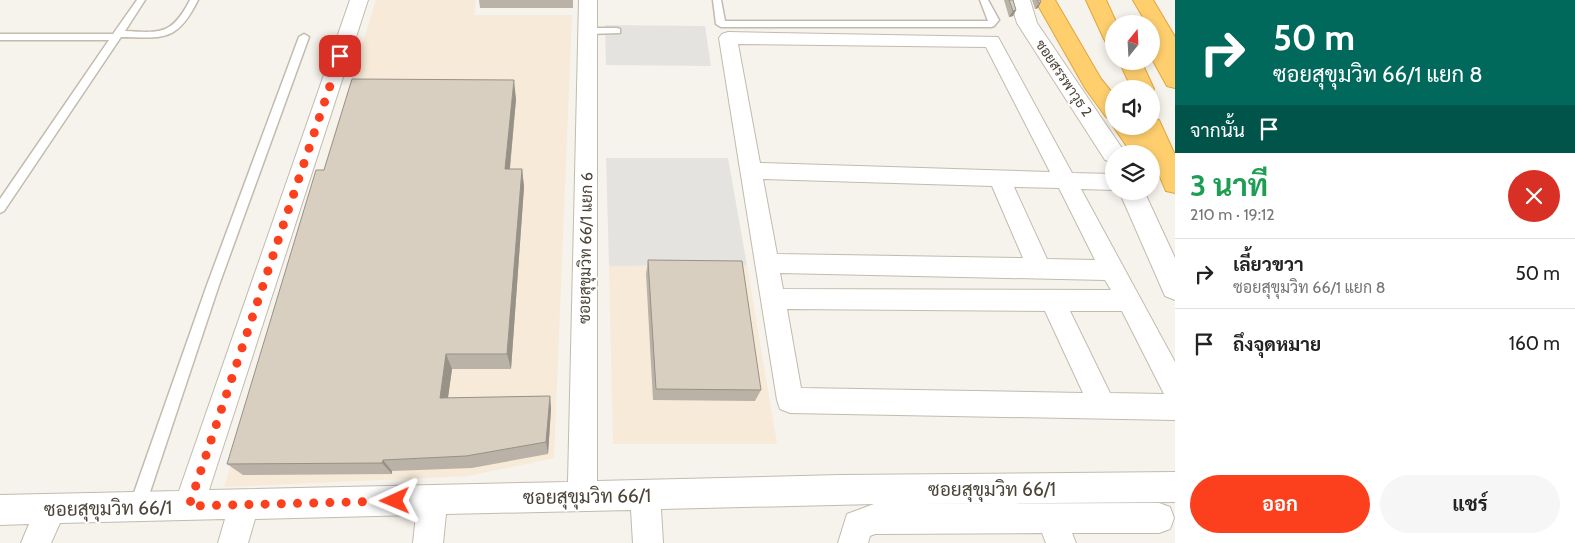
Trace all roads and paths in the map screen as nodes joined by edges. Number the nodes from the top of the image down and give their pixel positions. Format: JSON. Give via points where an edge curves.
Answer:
{"nodes":[{"id":1,"x":141,"y":0,"type":"edge"},
{"id":2,"x":194,"y":0,"type":"edge"},
{"id":3,"x":360,"y":0,"type":"edge"},
{"id":4,"x":588,"y":0,"type":"edge"},
{"id":5,"x":717,"y":0,"type":"edge"},
{"id":6,"x":984,"y":0,"type":"edge"},
{"id":7,"x":1020,"y":0,"type":"edge"},
{"id":8,"x":1046,"y":0,"type":"edge"},
{"id":9,"x":1096,"y":0,"type":"edge"},
{"id":10,"x":1102,"y":0,"type":"edge"},
{"id":11,"x":1131,"y":0,"type":"edge"},
{"id":12,"x":1143,"y":0,"type":"edge"},
{"id":13,"x":1110,"y":15,"type":"edge"},
{"id":14,"x":1139,"y":15,"type":"edge"},
{"id":15,"x":1105,"y":20,"type":"edge"},
{"id":16,"x":588,"y":31,"type":"junction"},
{"id":17,"x":617,"y":31,"type":"dead end"},
{"id":18,"x":117,"y":36,"type":"junction"},
{"id":19,"x":0,"y":37,"type":"edge"},
{"id":20,"x":304,"y":37,"type":"dead end"},
{"id":21,"x":1160,"y":54,"type":"edge"},
{"id":22,"x":1175,"y":55,"type":"edge"},
{"id":23,"x":1175,"y":81,"type":"edge"},
{"id":24,"x":1105,"y":99,"type":"edge"},
{"id":25,"x":1160,"y":128,"type":"edge"},
{"id":26,"x":1155,"y":135,"type":"edge"},
{"id":27,"x":1108,"y":145,"type":"edge"},
{"id":28,"x":1175,"y":161,"type":"edge"},
{"id":29,"x":751,"y":170,"type":"junction"},
{"id":30,"x":1160,"y":174,"type":"edge"},
{"id":31,"x":999,"y":178,"type":"junction"},
{"id":32,"x":1066,"y":180,"type":"junction"},
{"id":33,"x":1105,"y":182,"type":"edge"},
{"id":34,"x":1175,"y":184,"type":"edge"},
{"id":35,"x":1175,"y":194,"type":"edge"},
{"id":36,"x":1135,"y":200,"type":"edge"},
{"id":37,"x":0,"y":208,"type":"edge"},
{"id":38,"x":766,"y":263,"type":"junction"},
{"id":39,"x":1039,"y":268,"type":"junction"},
{"id":40,"x":1113,"y":270,"type":"junction"},
{"id":41,"x":1175,"y":288,"type":"edge"},
{"id":42,"x":772,"y":299,"type":"junction"},
{"id":43,"x":1052,"y":300,"type":"junction"},
{"id":44,"x":1129,"y":301,"type":"junction"},
{"id":45,"x":1175,"y":388,"type":"edge"},
{"id":46,"x":1102,"y":406,"type":"junction"},
{"id":47,"x":1175,"y":407,"type":"edge"},
{"id":48,"x":1175,"y":487,"type":"edge"},
{"id":49,"x":645,"y":495,"type":"junction"},
{"id":50,"x":582,"y":496,"type":"junction"},
{"id":51,"x":433,"y":500,"type":"junction"},
{"id":52,"x":244,"y":504,"type":"junction"},
{"id":53,"x":189,"y":506,"type":"junction"},
{"id":54,"x":136,"y":507,"type":"junction"},
{"id":55,"x":51,"y":509,"type":"junction"},
{"id":56,"x":0,"y":510,"type":"edge"},
{"id":57,"x":1159,"y":518,"type":"dead end"},
{"id":58,"x":1056,"y":531,"type":"edge"},
{"id":59,"x":36,"y":543,"type":"edge"},
{"id":60,"x":233,"y":543,"type":"edge"},
{"id":61,"x":428,"y":543,"type":"edge"},
{"id":62,"x":648,"y":543,"type":"edge"},
{"id":63,"x":852,"y":543,"type":"edge"}],
"edges":[{"from":1,"to":18,"type":"lane"},
{"from":2,"to":18,"type":"lane","via":[[173,29],[154,35]]},
{"from":3,"to":53,"type":"street"},
{"from":4,"to":16,"type":"street","name":"ซอยสุขุมวิท 66/1 แยก 6"},
{"from":5,"to":6,"type":"lane","via":[[721,24],[991,24],[994,20]]},
{"from":7,"to":27,"type":"street","name":"ซอยสรรพาวุธ 2","via":[[1027,23]]},
{"from":8,"to":24,"type":"highway"},
{"from":9,"to":15,"type":"highway"},
{"from":10,"to":13,"type":"highway"},
{"from":11,"to":14,"type":"highway"},
{"from":12,"to":22,"type":"highway"},
{"from":16,"to":17,"type":"lane"},
{"from":16,"to":50,"type":"street","name":"ซอยสุขุมวิท 66/1 แยก 6"},
{"from":18,"to":19,"type":"lane"},
{"from":18,"to":37,"type":"lane"},
{"from":20,"to":54,"type":"lane","via":[[213,284]]},
{"from":21,"to":23,"type":"highway"},
{"from":25,"to":28,"type":"highway"},
{"from":26,"to":34,"type":"highway"},
{"from":29,"to":31,"type":"street"},
{"from":29,"to":32,"type":"street","via":[[728,38],[992,41]]},
{"from":29,"to":38,"type":"street"},
{"from":30,"to":35,"type":"highway"},
{"from":31,"to":32,"type":"street"},
{"from":31,"to":39,"type":"street"},
{"from":32,"to":33,"type":"street"},
{"from":32,"to":40,"type":"street"},
{"from":36,"to":41,"type":"street"},
{"from":38,"to":39,"type":"street"},
{"from":38,"to":42,"type":"street"},
{"from":39,"to":40,"type":"street"},
{"from":40,"to":44,"type":"street"},
{"from":42,"to":43,"type":"street"},
{"from":42,"to":46,"type":"street","via":[[790,400]]},
{"from":43,"to":44,"type":"street"},
{"from":43,"to":46,"type":"street"},
{"from":44,"to":45,"type":"street"},
{"from":46,"to":47,"type":"street"},
{"from":48,"to":49,"type":"street","name":"ซอยสุขุมวิท 66/1"},
{"from":49,"to":50,"type":"street","name":"ซอยสุขุมวิท 66/1"},
{"from":49,"to":62,"type":"street"},
{"from":50,"to":51,"type":"street","name":"ซอยสุขุมวิท 66/1"},
{"from":51,"to":52,"type":"street","name":"ซอยสุขุมวิท 66/1"},
{"from":51,"to":61,"type":"street"},
{"from":52,"to":53,"type":"street","name":"ซอยสุขุมวิท 66/1"},
{"from":52,"to":60,"type":"street"},
{"from":53,"to":54,"type":"street","name":"ซอยสุขุมวิท 66/1"},
{"from":54,"to":55,"type":"street","name":"ซอยสุขุมวิท 66/1"},
{"from":55,"to":56,"type":"street","name":"ซอยสุขุมวิท 66/1"},
{"from":55,"to":59,"type":"street"},
{"from":57,"to":58,"type":"street"},
{"from":58,"to":63,"type":"street","via":[[875,518],[858,525]]}]}
